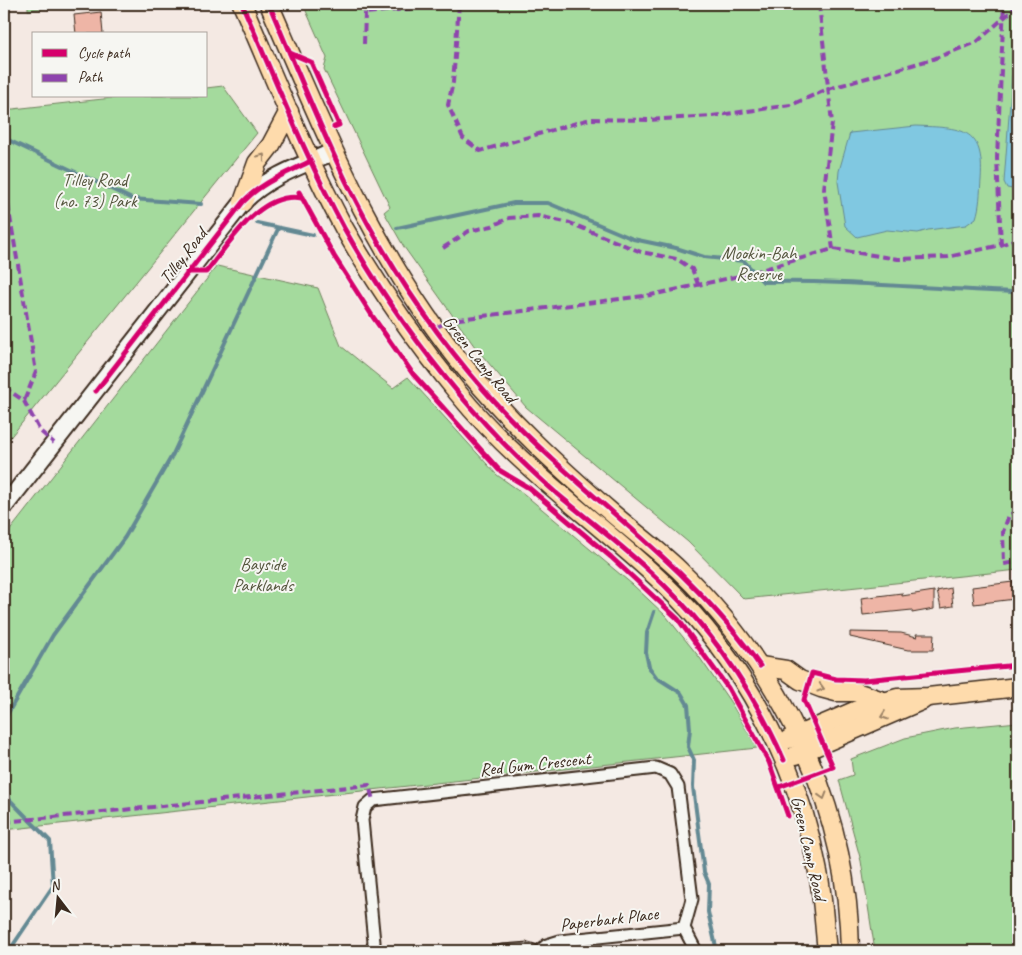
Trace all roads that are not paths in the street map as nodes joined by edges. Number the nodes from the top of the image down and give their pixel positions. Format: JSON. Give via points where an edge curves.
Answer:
{"nodes":[{"id":1,"x":242,"y":4,"type":"edge"},
{"id":2,"x":269,"y":4,"type":"edge"},
{"id":3,"x":289,"y":111,"type":"junction"},
{"id":4,"x":333,"y":152,"type":"junction"},
{"id":5,"x":311,"y":161,"type":"junction"},
{"id":6,"x":243,"y":202,"type":"junction"},
{"id":7,"x":4,"y":507,"type":"edge"},
{"id":8,"x":760,"y":666,"type":"junction"},
{"id":9,"x":1018,"y":687,"type":"edge"},
{"id":10,"x":928,"y":697,"type":"junction"},
{"id":11,"x":883,"y":701,"type":"junction"},
{"id":12,"x":802,"y":743,"type":"junction"},
{"id":13,"x":780,"y":752,"type":"junction"},
{"id":14,"x":684,"y":928,"type":"junction"},
{"id":15,"x":372,"y":951,"type":"edge"},
{"id":16,"x":502,"y":951,"type":"edge"},
{"id":17,"x":534,"y":951,"type":"edge"},
{"id":18,"x":540,"y":951,"type":"edge"},
{"id":19,"x":696,"y":951,"type":"edge"},
{"id":20,"x":827,"y":951,"type":"edge"},
{"id":21,"x":850,"y":951,"type":"edge"}],
"edges":[{"from":1,"to":3,"type":"main road","name":"Green Camp Road"},
{"from":2,"to":4,"type":"main road","name":"Green Camp Road"},
{"from":3,"to":5,"type":"main road","name":"Green Camp Road"},
{"from":6,"to":3,"type":"main road","one_way":true,"via":[[257,163]]},
{"from":4,"to":5,"type":"main road","name":"Tilley Road"},
{"from":4,"to":8,"type":"main road","name":"Green Camp Road","via":[[396,270],[466,369],[543,452],[677,568],[706,598]]},
{"from":5,"to":6,"type":"main road","name":"Tilley Road","via":[[268,182]]},
{"from":5,"to":13,"type":"main road","name":"Green Camp Road","via":[[344,227],[418,343],[520,459],[664,584],[689,611],[724,654]]},
{"from":6,"to":7,"type":"main road","name":"Tilley Road"},
{"from":8,"to":11,"type":"main road","one_way":true,"via":[[786,670],[821,688],[856,692]]},
{"from":8,"to":12,"type":"main road","name":"Green Camp Road"},
{"from":9,"to":10,"type":"main road"},
{"from":10,"to":11,"type":"main road"},
{"from":10,"to":12,"type":"main road","one_way":true},
{"from":11,"to":12,"type":"main road","via":[[857,710]]},
{"from":12,"to":13,"type":"main road"},
{"from":12,"to":21,"type":"main road","name":"Green Camp Road","one_way":true,"via":[[819,782],[838,848]]},
{"from":13,"to":20,"type":"main road","name":"Green Camp Road","via":[[802,811],[817,869]]},
{"from":14,"to":15,"type":"street","name":"Red Gum Crescent","via":[[692,899],[678,787],[670,774],[656,768],[373,800],[366,807],[362,820],[374,942]]},
{"from":14,"to":18,"type":"street","name":"Paperbark Place","via":[[560,941]]},
{"from":14,"to":19,"type":"street"},
{"from":16,"to":17,"type":"street"}]}
